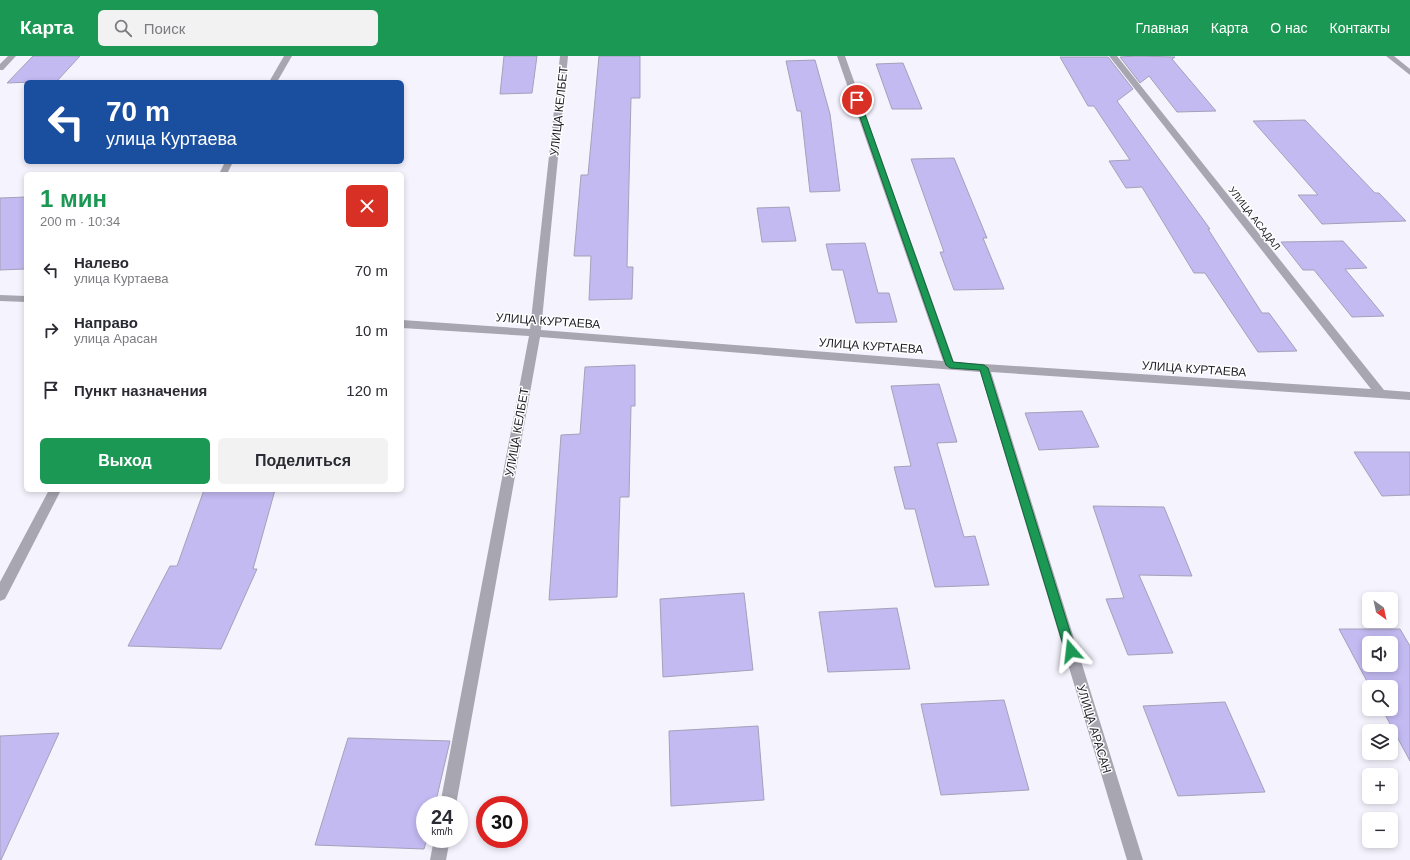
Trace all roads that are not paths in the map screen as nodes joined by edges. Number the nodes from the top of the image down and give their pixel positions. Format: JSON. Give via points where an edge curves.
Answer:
{"nodes":[{"id":1,"x":12,"y":56,"type":"edge"},
{"id":2,"x":288,"y":56,"type":"edge"},
{"id":3,"x":564,"y":56,"type":"edge"},
{"id":4,"x":841,"y":56,"type":"edge"},
{"id":5,"x":1113,"y":56,"type":"edge"},
{"id":6,"x":1390,"y":56,"type":"edge"},
{"id":7,"x":0,"y":68,"type":"edge"},
{"id":8,"x":1410,"y":72,"type":"edge"},
{"id":9,"x":274,"y":80,"type":"edge"},
{"id":10,"x":0,"y":298,"type":"edge"},
{"id":11,"x":24,"y":300,"type":"edge"},
{"id":12,"x":404,"y":324,"type":"edge"},
{"id":13,"x":535,"y":333,"type":"junction"},
{"id":14,"x":950,"y":365,"type":"junction"},
{"id":15,"x":984,"y":368,"type":"junction"},
{"id":16,"x":1381,"y":394,"type":"junction"},
{"id":17,"x":1410,"y":396,"type":"edge"},
{"id":18,"x":53,"y":492,"type":"edge"},
{"id":19,"x":0,"y":595,"type":"edge"},
{"id":20,"x":450,"y":796,"type":"edge"},
{"id":21,"x":440,"y":848,"type":"edge"},
{"id":22,"x":438,"y":860,"type":"edge"},
{"id":23,"x":1135,"y":860,"type":"edge"}],
"edges":[{"from":1,"to":7,"type":"street"},
{"from":2,"to":9,"type":"street"},
{"from":3,"to":13,"type":"street","name":"УЛИЦА КЕЛБЕТ"},
{"from":4,"to":14,"type":"street"},
{"from":5,"to":16,"type":"street","name":"УЛИЦА АСАДАЛ"},
{"from":6,"to":8,"type":"street"},
{"from":10,"to":11,"type":"street"},
{"from":12,"to":13,"type":"street","name":"УЛИЦА КУРТАЕВА"},
{"from":13,"to":14,"type":"street","name":"УЛИЦА КУРТАЕВА"},
{"from":13,"to":20,"type":"street","name":"УЛИЦА КЕЛБЕТ"},
{"from":14,"to":15,"type":"street","name":"УЛИЦА КУРТАЕВА"},
{"from":15,"to":16,"type":"street","name":"УЛИЦА КУРТАЕВА"},
{"from":15,"to":23,"type":"street","name":"УЛИЦА АРАСАН"},
{"from":16,"to":17,"type":"street","name":"УЛИЦА КУРТАЕВА"},
{"from":18,"to":19,"type":"street"},
{"from":21,"to":22,"type":"street"}]}
